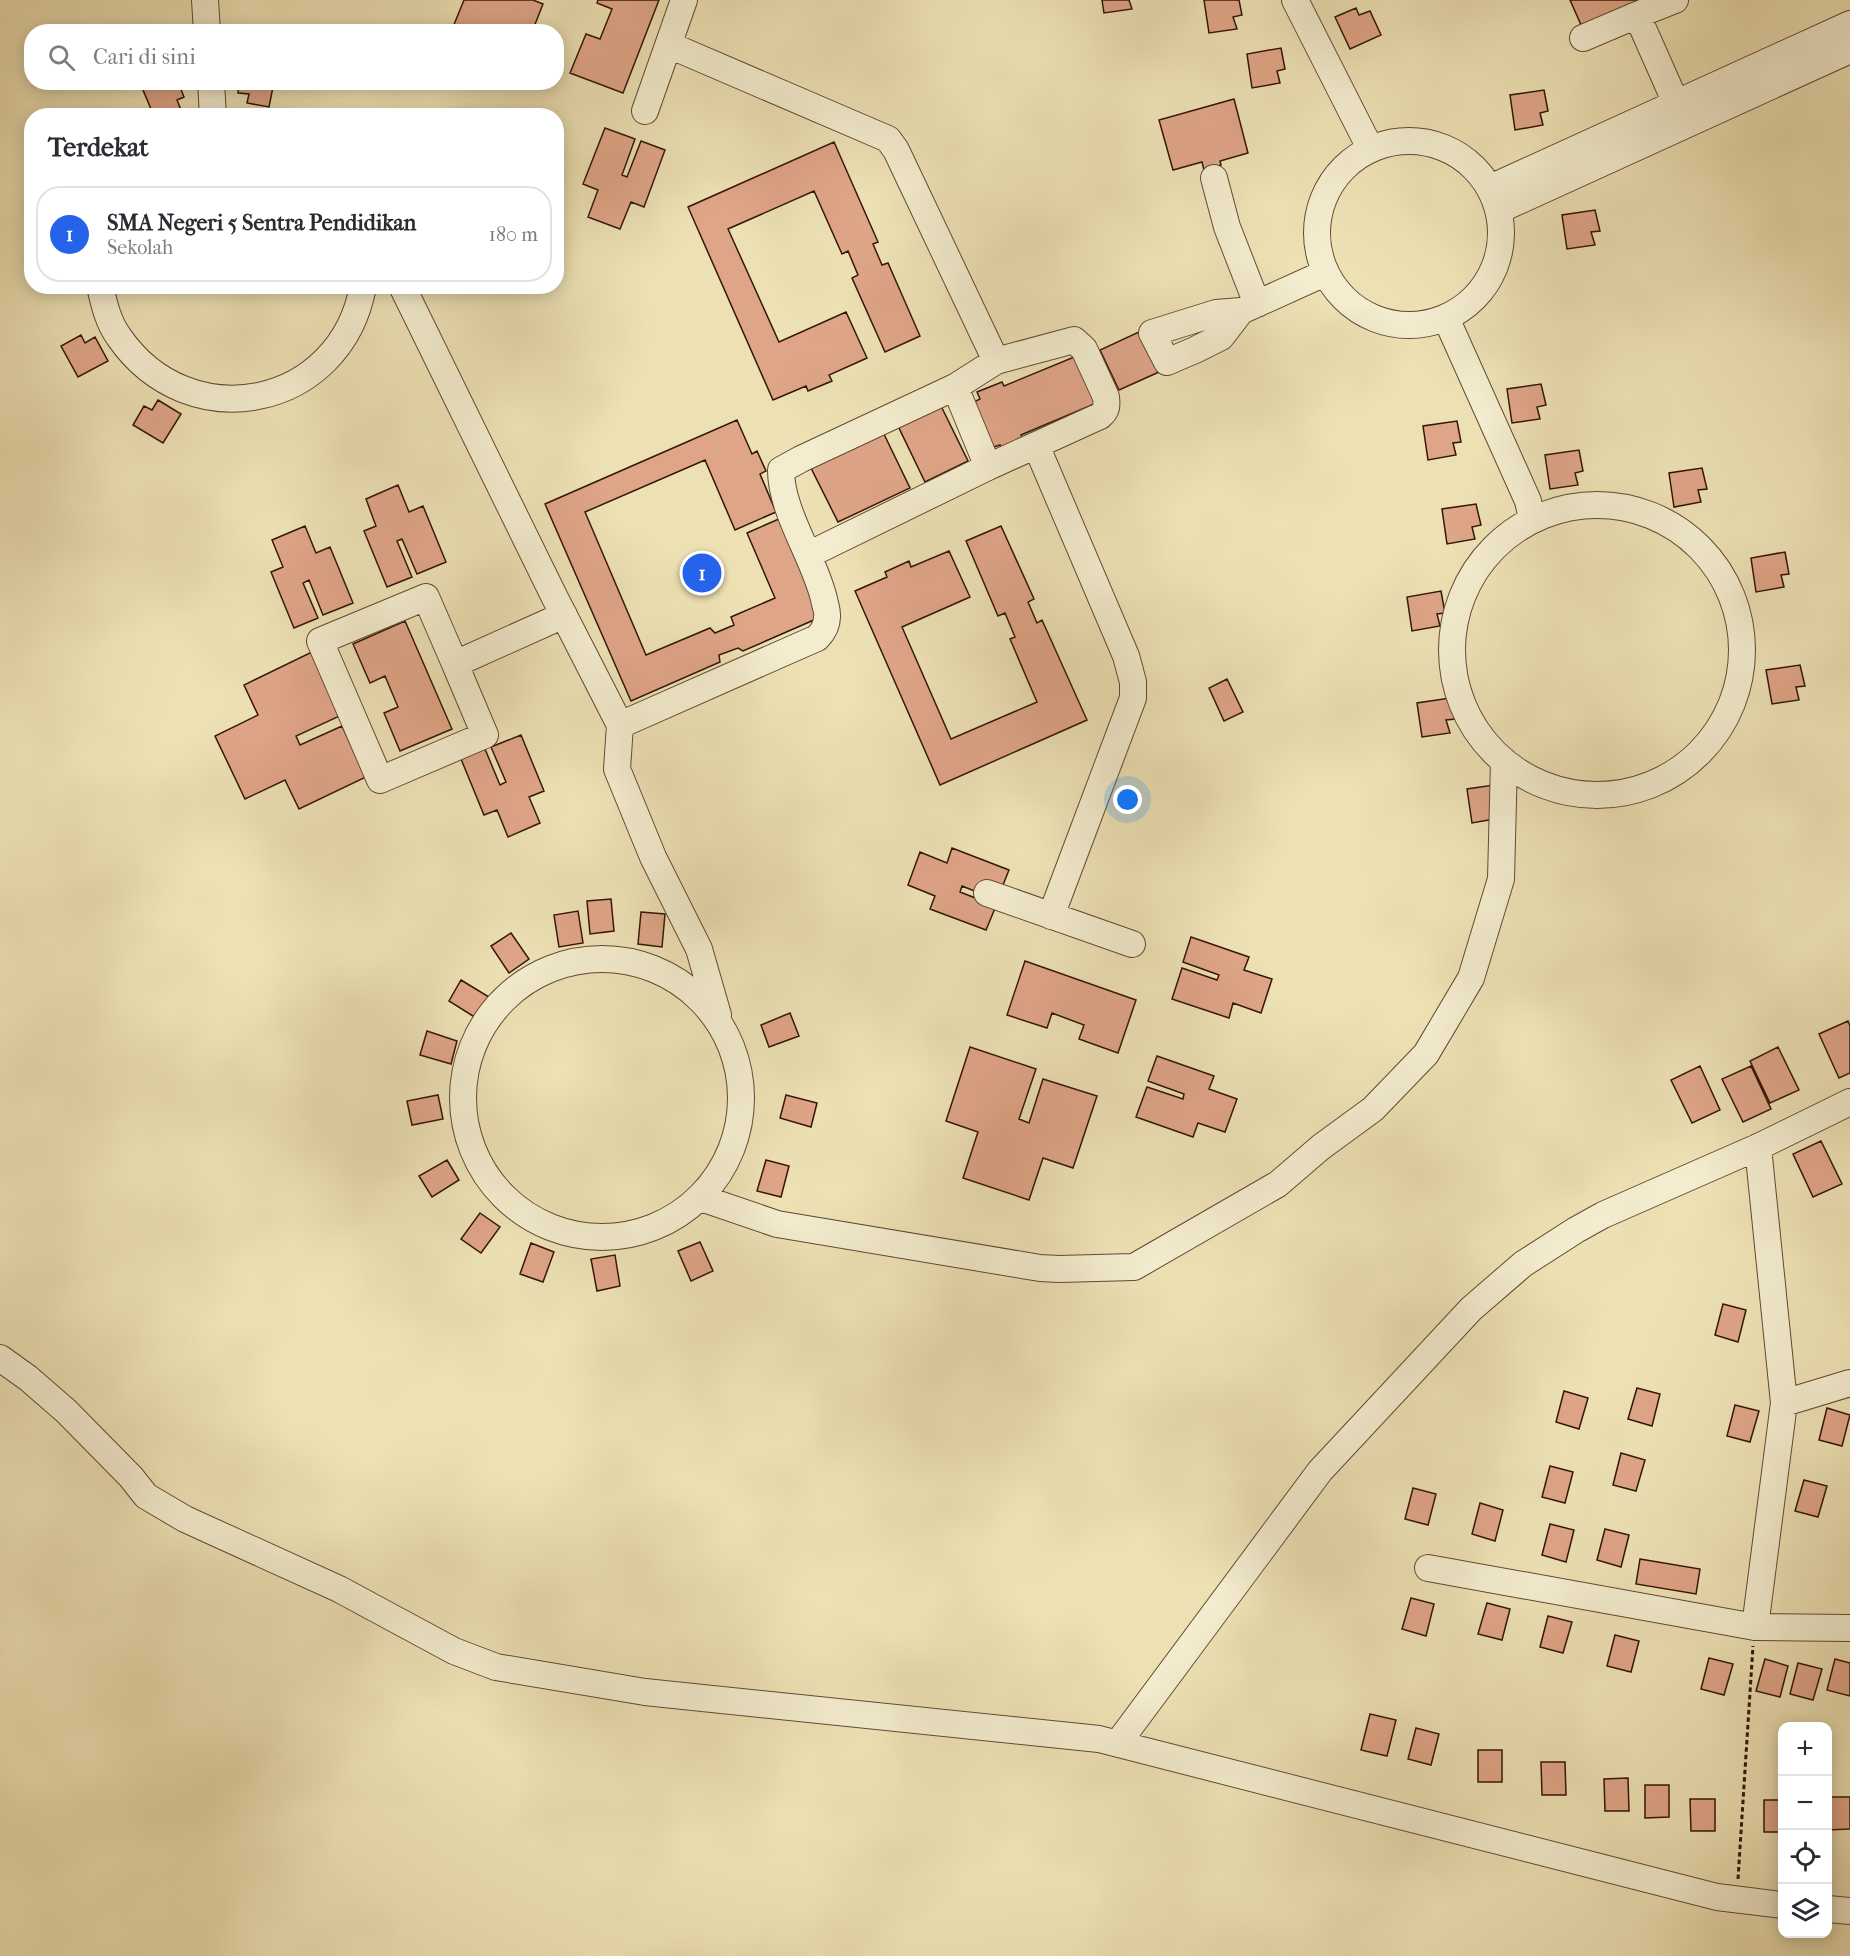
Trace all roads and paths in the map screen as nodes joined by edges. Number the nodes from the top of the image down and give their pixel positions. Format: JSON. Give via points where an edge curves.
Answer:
{"nodes":[{"id":1,"x":205,"y":0,"type":"edge"},
{"id":2,"x":684,"y":0,"type":"edge"},
{"id":3,"x":1295,"y":0,"type":"edge"},
{"id":4,"x":1675,"y":0,"type":"edge"},
{"id":5,"x":1637,"y":15,"type":"junction"},
{"id":6,"x":206,"y":24,"type":"edge"},
{"id":7,"x":1850,"y":24,"type":"edge"},
{"id":8,"x":1583,"y":38,"type":"dead end"},
{"id":9,"x":669,"y":45,"type":"junction"},
{"id":10,"x":1850,"y":50,"type":"edge"},
{"id":11,"x":211,"y":90,"type":"edge"},
{"id":12,"x":213,"y":108,"type":"edge"},
{"id":13,"x":645,"y":111,"type":"dead end"},
{"id":14,"x":1681,"y":114,"type":"junction"},
{"id":15,"x":1370,"y":148,"type":"junction"},
{"id":16,"x":1214,"y":178,"type":"dead end"},
{"id":17,"x":1494,"y":199,"type":"junction"},
{"id":18,"x":1325,"y":273,"type":"junction"},
{"id":19,"x":102,"y":294,"type":"edge"},
{"id":20,"x":362,"y":294,"type":"edge"},
{"id":21,"x":406,"y":294,"type":"edge"},
{"id":22,"x":1446,"y":318,"type":"junction"},
{"id":23,"x":996,"y":362,"type":"junction"},
{"id":24,"x":955,"y":387,"type":"junction"},
{"id":25,"x":1036,"y":446,"type":"junction"},
{"id":26,"x":988,"y":466,"type":"junction"},
{"id":27,"x":1532,"y":519,"type":"junction"},
{"id":28,"x":808,"y":555,"type":"junction"},
{"id":29,"x":564,"y":615,"type":"junction"},
{"id":30,"x":455,"y":664,"type":"junction"},
{"id":31,"x":620,"y":725,"type":"junction"},
{"id":32,"x":1504,"y":762,"type":"junction"},
{"id":33,"x":987,"y":893,"type":"dead end"},
{"id":34,"x":1051,"y":916,"type":"junction"},
{"id":35,"x":1132,"y":945,"type":"dead end"},
{"id":36,"x":720,"y":1024,"type":"junction"},
{"id":37,"x":1850,"y":1102,"type":"edge"},
{"id":38,"x":1758,"y":1147,"type":"junction"},
{"id":39,"x":701,"y":1198,"type":"junction"},
{"id":40,"x":0,"y":1359,"type":"edge"},
{"id":41,"x":1850,"y":1383,"type":"edge"},
{"id":42,"x":1784,"y":1403,"type":"junction"},
{"id":43,"x":1428,"y":1568,"type":"dead end"},
{"id":44,"x":1755,"y":1627,"type":"junction"},
{"id":45,"x":1850,"y":1628,"type":"edge"},
{"id":46,"x":1118,"y":1743,"type":"junction"},
{"id":47,"x":1737,"y":1901,"type":"junction"},
{"id":48,"x":1778,"y":1905,"type":"edge"},
{"id":49,"x":1832,"y":1909,"type":"edge"},
{"id":50,"x":1850,"y":1911,"type":"edge"}],
"edges":[{"from":1,"to":6,"type":"street"},
{"from":2,"to":9,"type":"street"},
{"from":3,"to":15,"type":"street"},
{"from":4,"to":5,"type":"street"},
{"from":5,"to":8,"type":"street"},
{"from":5,"to":14,"type":"street"},
{"from":7,"to":14,"type":"street"},
{"from":9,"to":13,"type":"street"},
{"from":9,"to":23,"type":"street","via":[[888,139]]},
{"from":10,"to":14,"type":"street"},
{"from":11,"to":12,"type":"street"},
{"from":14,"to":17,"type":"street"},
{"from":15,"to":17,"type":"street","via":[[1397,141],[1424,141],[1450,150],[1473,166]]},
{"from":15,"to":18,"type":"street","via":[[1346,164],[1328,187],[1318,214],[1317,244]]},
{"from":16,"to":18,"type":"street","via":[[1249,307]]},
{"from":17,"to":22,"type":"street","via":[[1502,236],[1497,262],[1486,285],[1468,304]]},
{"from":18,"to":22,"type":"street","via":[[1341,296],[1363,314],[1390,324],[1419,326]]},
{"from":19,"to":20,"type":"street","via":[[117,336],[156,376],[181,390],[208,398],[236,400],[290,387],[313,372],[334,353],[350,330]]},
{"from":21,"to":29,"type":"street"},
{"from":22,"to":27,"type":"street","via":[[1528,501]]},
{"from":23,"to":24,"type":"street"},
{"from":23,"to":25,"type":"street","via":[[1074,340],[1084,349],[1107,406],[1104,412]]},
{"from":24,"to":26,"type":"street"},
{"from":24,"to":28,"type":"street","via":[[781,470],[781,487]]},
{"from":25,"to":26,"type":"street"},
{"from":25,"to":34,"type":"street","via":[[1126,656],[1133,682],[1133,698]]},
{"from":26,"to":28,"type":"street"},
{"from":27,"to":32,"type":"street","via":[[1494,546],[1466,584],[1452,628],[1453,675],[1468,719]]},
{"from":27,"to":32,"type":"street","via":[[1566,507],[1603,504],[1638,510],[1672,525],[1701,548],[1723,577],[1737,611],[1742,647],[1739,683],[1726,718],[1706,748],[1670,778],[1626,794],[1580,796],[1535,783]]},
{"from":28,"to":31,"type":"street","via":[[828,616],[825,630],[817,638]]},
{"from":29,"to":30,"type":"street"},
{"from":29,"to":31,"type":"street"},
{"from":30,"to":30,"type":"street","via":[[485,735],[380,780],[320,640],[426,597]]},
{"from":31,"to":36,"type":"street","via":[[617,769],[653,857],[699,949]]},
{"from":32,"to":39,"type":"street","via":[[1500,879],[1471,978],[1426,1054],[1373,1109],[1278,1185],[1134,1268],[1040,1268],[777,1224]]},
{"from":33,"to":34,"type":"street"},
{"from":34,"to":35,"type":"street"},
{"from":36,"to":39,"type":"street","via":[[738,1068],[741,1114],[728,1160]]},
{"from":36,"to":39,"type":"street","via":[[689,989],[648,966],[602,958],[556,965],[514,988],[484,1021],[466,1063],[462,1108],[473,1153],[497,1191],[533,1220],[575,1236],[621,1237],[664,1224]]},
{"from":37,"to":38,"type":"street"},
{"from":38,"to":42,"type":"street"},
{"from":38,"to":46,"type":"street","via":[[1576,1230],[1523,1264],[1471,1309],[1320,1471]]},
{"from":40,"to":46,"type":"street","via":[[66,1411],[146,1496],[185,1519],[339,1589],[474,1660],[645,1692]]},
{"from":41,"to":42,"type":"street"},
{"from":42,"to":44,"type":"street"},
{"from":43,"to":44,"type":"street"},
{"from":44,"to":45,"type":"street"},
{"from":44,"to":47,"type":"path"},
{"from":46,"to":47,"type":"street"},
{"from":47,"to":48,"type":"street"},
{"from":49,"to":50,"type":"street"}]}
